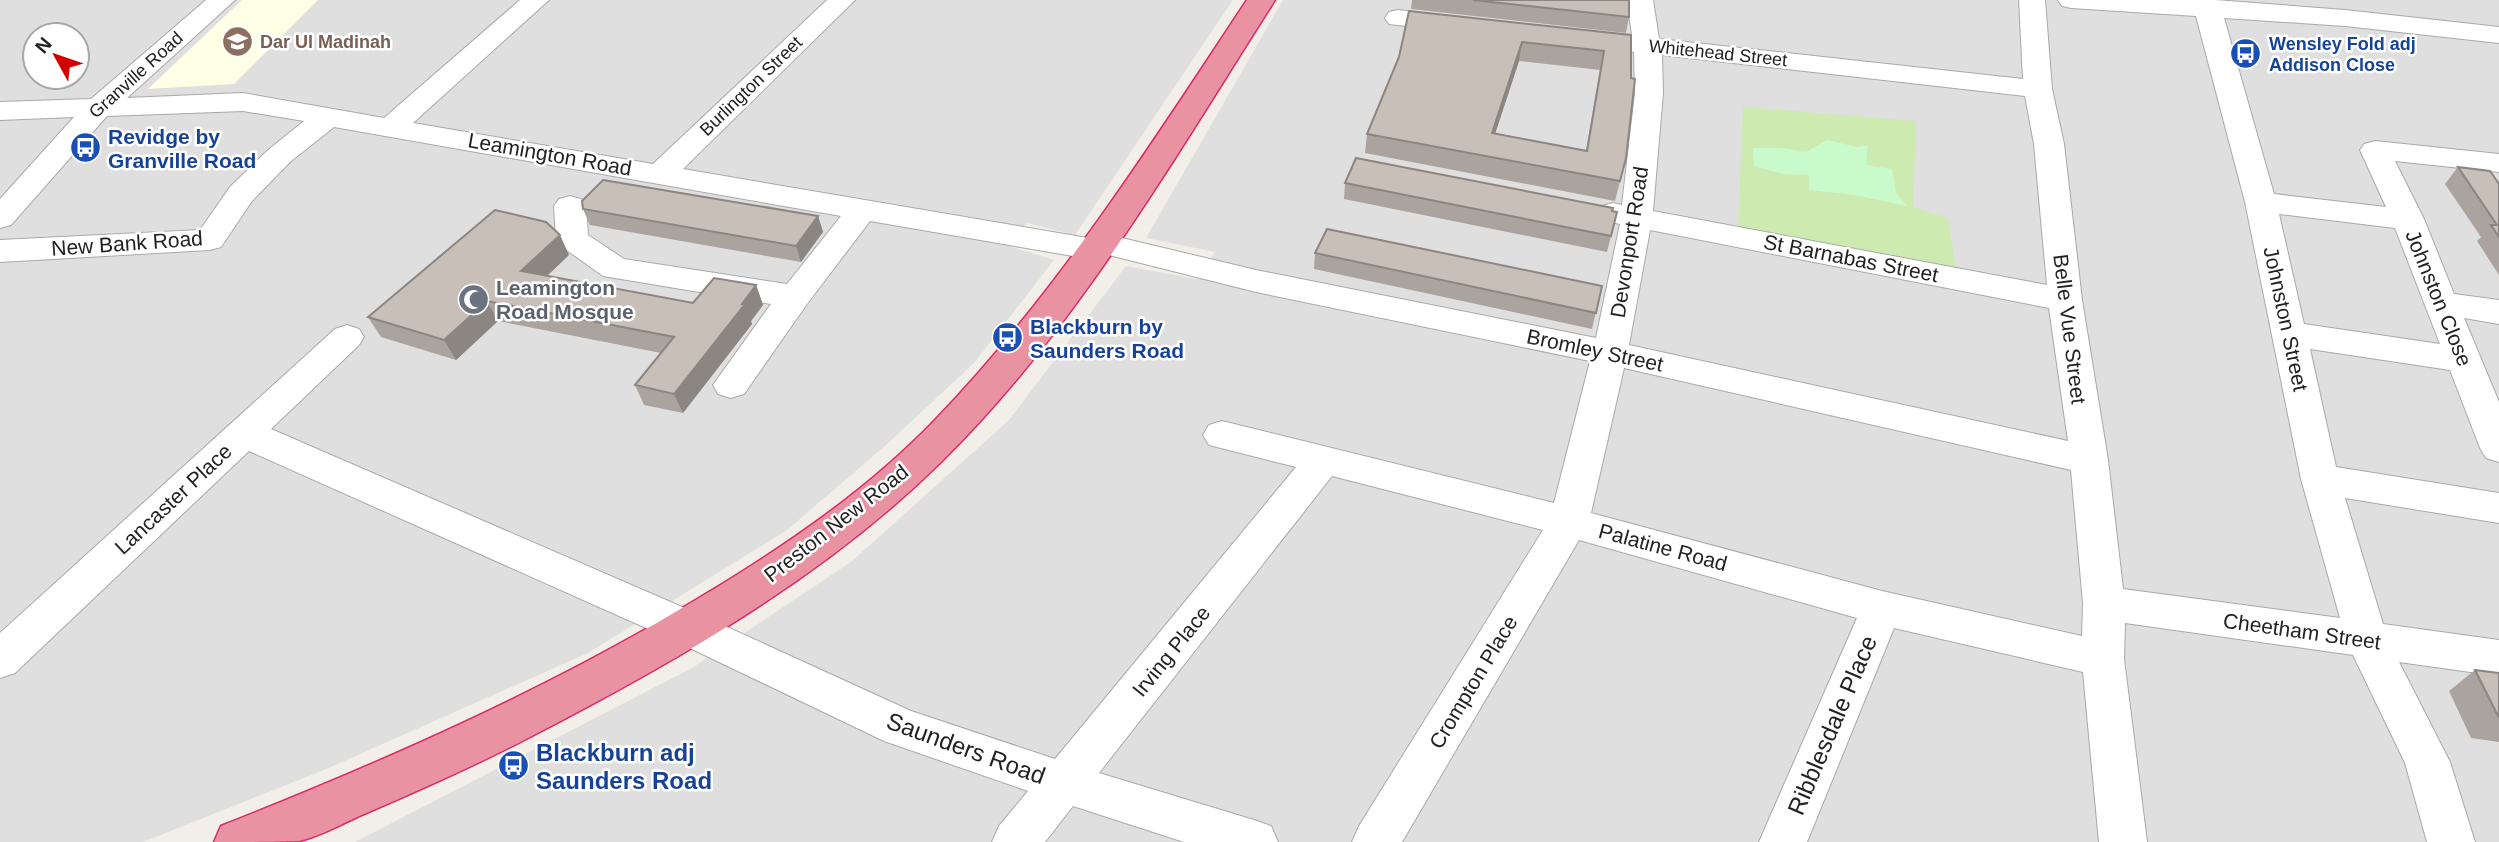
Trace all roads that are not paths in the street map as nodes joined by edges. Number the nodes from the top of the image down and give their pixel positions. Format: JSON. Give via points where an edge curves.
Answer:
{"nodes":[{"id":1,"x":222,"y":0,"type":"edge"},
{"id":2,"x":536,"y":0,"type":"edge"},
{"id":3,"x":842,"y":0,"type":"edge"},
{"id":4,"x":1261,"y":0,"type":"edge"},
{"id":5,"x":1640,"y":0,"type":"edge"},
{"id":6,"x":2032,"y":0,"type":"edge"},
{"id":7,"x":2071,"y":0,"type":"edge"},
{"id":8,"x":2205,"y":5,"type":"edge"},
{"id":9,"x":1398,"y":18,"type":"dead end"},
{"id":10,"x":1481,"y":27,"type":"edge"},
{"id":11,"x":2499,"y":35,"type":"edge"},
{"id":12,"x":1605,"y":41,"type":"edge"},
{"id":13,"x":1647,"y":45,"type":"junction"},
{"id":14,"x":2038,"y":89,"type":"junction"},
{"id":15,"x":97,"y":109,"type":"junction"},
{"id":16,"x":0,"y":111,"type":"edge"},
{"id":17,"x":329,"y":116,"type":"junction"},
{"id":18,"x":391,"y":127,"type":"junction"},
{"id":19,"x":2375,"y":150,"type":"joint"},
{"id":20,"x":2499,"y":163,"type":"edge"},
{"id":21,"x":661,"y":173,"type":"junction"},
{"id":22,"x":2261,"y":202,"type":"junction"},
{"id":23,"x":570,"y":206,"type":"dead end"},
{"id":24,"x":1581,"y":207,"type":"edge"},
{"id":25,"x":863,"y":209,"type":"junction"},
{"id":26,"x":1637,"y":217,"type":"junction"},
{"id":27,"x":0,"y":218,"type":"edge"},
{"id":28,"x":2408,"y":219,"type":"junction"},
{"id":29,"x":1098,"y":247,"type":"junction"},
{"id":30,"x":0,"y":251,"type":"edge"},
{"id":31,"x":795,"y":296,"type":"junction"},
{"id":32,"x":2065,"y":300,"type":"junction"},
{"id":33,"x":2441,"y":303,"type":"junction"},
{"id":34,"x":2499,"y":312,"type":"edge"},
{"id":35,"x":2290,"y":334,"type":"junction"},
{"id":36,"x":347,"y":337,"type":"dead end"},
{"id":37,"x":1610,"y":352,"type":"junction"},
{"id":38,"x":2464,"y":360,"type":"junction"},
{"id":39,"x":731,"y":385,"type":"dead end"},
{"id":40,"x":244,"y":433,"type":"junction"},
{"id":41,"x":1223,"y":435,"type":"dead end"},
{"id":42,"x":2499,"y":448,"type":"edge"},
{"id":43,"x":1324,"y":459,"type":"junction"},
{"id":44,"x":2088,"y":460,"type":"junction"},
{"id":45,"x":2320,"y":479,"type":"junction"},
{"id":46,"x":2499,"y":508,"type":"edge"},
{"id":47,"x":1569,"y":522,"type":"junction"},
{"id":48,"x":2105,"y":603,"type":"junction"},
{"id":49,"x":1882,"y":608,"type":"junction"},
{"id":50,"x":688,"y":628,"type":"junction"},
{"id":51,"x":2367,"y":640,"type":"junction"},
{"id":52,"x":2499,"y":658,"type":"edge"},
{"id":53,"x":2103,"y":659,"type":"junction"},
{"id":54,"x":0,"y":660,"type":"edge"},
{"id":55,"x":1065,"y":783,"type":"junction"},
{"id":56,"x":239,"y":842,"type":"edge"},
{"id":57,"x":1016,"y":842,"type":"edge"},
{"id":58,"x":1254,"y":842,"type":"edge"},
{"id":59,"x":1376,"y":842,"type":"edge"},
{"id":60,"x":1783,"y":842,"type":"edge"},
{"id":61,"x":2123,"y":842,"type":"edge"},
{"id":62,"x":2451,"y":842,"type":"edge"}],
"edges":[{"from":1,"to":15,"type":"street","name":"Granville Road"},
{"from":2,"to":18,"type":"street"},
{"from":3,"to":21,"type":"street","name":"Burlington Street"},
{"from":4,"to":29,"type":"highway","name":"Preston New Road"},
{"from":5,"to":13,"type":"street","name":"Devonport Road"},
{"from":6,"to":14,"type":"street","name":"Belle Vue Street"},
{"from":7,"to":8,"type":"street"},
{"from":8,"to":11,"type":"street"},
{"from":8,"to":22,"type":"street","name":"Johnston Street"},
{"from":9,"to":10,"type":"street"},
{"from":12,"to":13,"type":"street","name":"Whitehead Street"},
{"from":13,"to":14,"type":"street","name":"Whitehead Street"},
{"from":13,"to":26,"type":"street","name":"Devonport Road","via":[[1649,93]]},
{"from":14,"to":32,"type":"street","name":"Belle Vue Street","via":[[2049,144]]},
{"from":15,"to":16,"type":"street","name":"Leamington Road"},
{"from":15,"to":17,"type":"street","name":"Leamington Road","via":[[243,102]]},
{"from":15,"to":27,"type":"street","name":"Granville Road"},
{"from":17,"to":18,"type":"street","name":"Leamington Road"},
{"from":17,"to":30,"type":"street","name":"New Bank Road","via":[[241,194],[211,240]]},
{"from":18,"to":21,"type":"street","name":"Leamington Road"},
{"from":19,"to":20,"type":"street"},
{"from":19,"to":28,"type":"street","name":"Johnston Close"},
{"from":21,"to":25,"type":"street","name":"Leamington Road"},
{"from":22,"to":28,"type":"street"},
{"from":22,"to":35,"type":"street","name":"Johnston Street"},
{"from":23,"to":31,"type":"street","via":[[572,239],[615,268]]},
{"from":24,"to":26,"type":"street","name":"St Barnabas Street"},
{"from":25,"to":29,"type":"street","name":"Leamington Road"},
{"from":25,"to":31,"type":"street"},
{"from":26,"to":32,"type":"street","name":"St Barnabas Street"},
{"from":26,"to":37,"type":"street","name":"Devonport Road"},
{"from":28,"to":33,"type":"street","name":"Johnston Close"},
{"from":29,"to":37,"type":"street","name":"Bromley Street"},
{"from":29,"to":50,"type":"highway","name":"Preston New Road","via":[[998,376],[884,491],[802,554]]},
{"from":31,"to":39,"type":"street"},
{"from":32,"to":44,"type":"street","name":"Belle Vue Street"},
{"from":33,"to":34,"type":"street"},
{"from":33,"to":38,"type":"street","name":"Johnston Close"},
{"from":35,"to":38,"type":"street"},
{"from":35,"to":45,"type":"street","name":"Johnston Street"},
{"from":36,"to":40,"type":"street","name":"Lancaster Place"},
{"from":37,"to":44,"type":"street","name":"Bromley Street"},
{"from":37,"to":47,"type":"street","name":"Devonport Road"},
{"from":38,"to":42,"type":"street","name":"Johnston Close"},
{"from":40,"to":50,"type":"street","name":"Saunders Road"},
{"from":40,"to":54,"type":"street","name":"Lancaster Place"},
{"from":41,"to":43,"type":"street","name":"Palatine Road"},
{"from":43,"to":47,"type":"street","name":"Palatine Road"},
{"from":43,"to":55,"type":"street","name":"Irving Place"},
{"from":44,"to":48,"type":"street","name":"Belle Vue Street"},
{"from":45,"to":46,"type":"street"},
{"from":45,"to":51,"type":"street","name":"Johnston Street"},
{"from":47,"to":49,"type":"street","name":"Palatine Road"},
{"from":47,"to":59,"type":"street","name":"Crompton Place"},
{"from":48,"to":51,"type":"street","name":"Cheetham Street"},
{"from":48,"to":53,"type":"street","name":"Belle Vue Street"},
{"from":49,"to":53,"type":"street","name":"Palatine Road"},
{"from":49,"to":60,"type":"street","name":"Ribblesdale Place"},
{"from":50,"to":55,"type":"street","name":"Saunders Road","via":[[900,727]]},
{"from":50,"to":56,"type":"highway","name":"Preston New Road","via":[[619,668],[342,803]]},
{"from":51,"to":52,"type":"street","name":"Cheetham Street"},
{"from":51,"to":62,"type":"street","name":"Johnston Street","via":[[2427,762]]},
{"from":53,"to":61,"type":"street","name":"Belle Vue Street"},
{"from":55,"to":57,"type":"street","name":"Irving Place"},
{"from":55,"to":58,"type":"street","name":"Saunders Road"}]}
